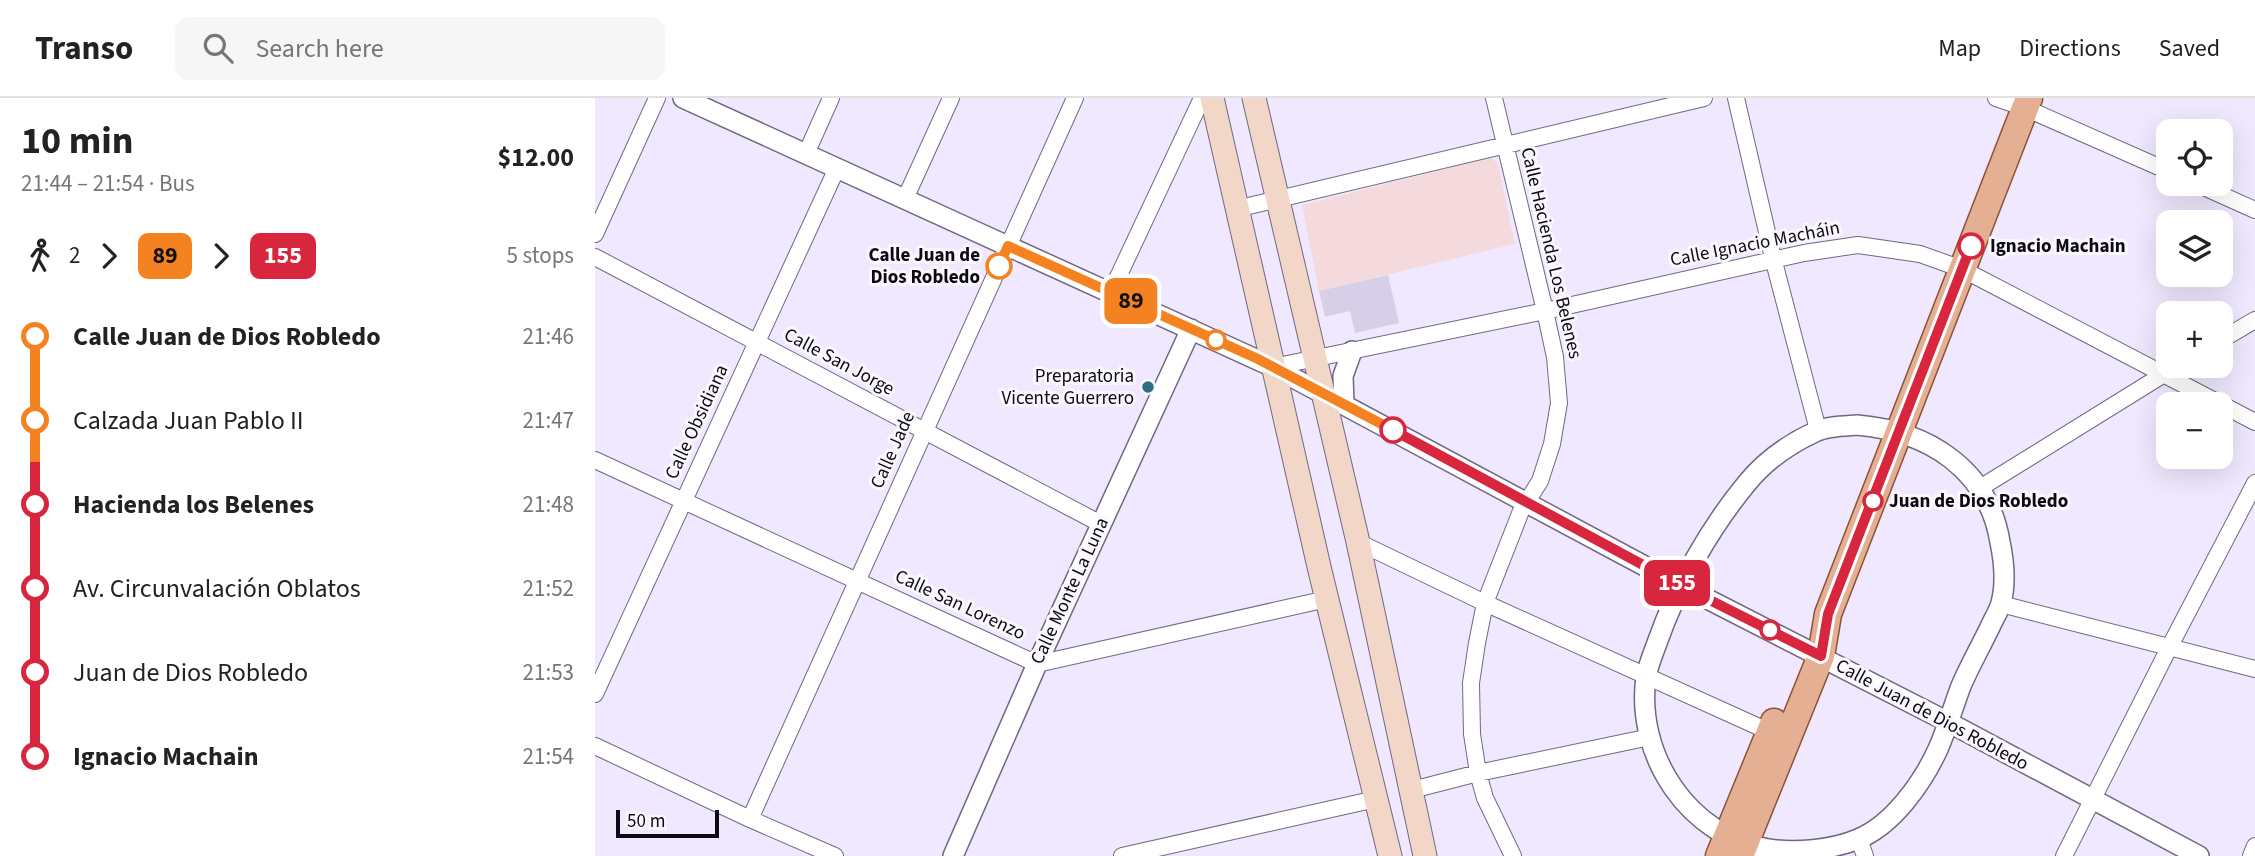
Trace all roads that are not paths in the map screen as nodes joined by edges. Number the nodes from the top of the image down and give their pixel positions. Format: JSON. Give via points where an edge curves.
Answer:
{"nodes":[{"id":1,"x":657,"y":98,"type":"edge"},
{"id":2,"x":683,"y":98,"type":"edge"},
{"id":3,"x":831,"y":98,"type":"edge"},
{"id":4,"x":951,"y":98,"type":"edge"},
{"id":5,"x":1075,"y":98,"type":"edge"},
{"id":6,"x":1202,"y":98,"type":"edge"},
{"id":7,"x":1212,"y":98,"type":"edge"},
{"id":8,"x":1254,"y":98,"type":"edge"},
{"id":9,"x":1494,"y":98,"type":"edge"},
{"id":10,"x":1704,"y":98,"type":"edge"},
{"id":11,"x":1736,"y":98,"type":"edge"},
{"id":12,"x":1996,"y":98,"type":"edge"},
{"id":13,"x":704,"y":102,"type":"edge"},
{"id":14,"x":2027,"y":103,"type":"edge"},
{"id":15,"x":1505,"y":145,"type":"junction"},
{"id":16,"x":806,"y":154,"type":"junction"},
{"id":17,"x":2156,"y":165,"type":"edge"},
{"id":18,"x":837,"y":168,"type":"junction"},
{"id":19,"x":2224,"y":196,"type":"edge"},
{"id":20,"x":905,"y":199,"type":"junction"},
{"id":21,"x":1278,"y":199,"type":"junction"},
{"id":22,"x":1237,"y":209,"type":"junction"},
{"id":23,"x":2255,"y":210,"type":"edge"},
{"id":24,"x":595,"y":234,"type":"edge"},
{"id":25,"x":1008,"y":246,"type":"junction"},
{"id":26,"x":595,"y":257,"type":"edge"},
{"id":27,"x":1773,"y":258,"type":"junction"},
{"id":28,"x":1962,"y":269,"type":"junction"},
{"id":29,"x":1111,"y":292,"type":"junction"},
{"id":30,"x":1545,"y":311,"type":"junction"},
{"id":31,"x":2255,"y":320,"type":"edge"},
{"id":32,"x":1191,"y":329,"type":"junction"},
{"id":33,"x":2233,"y":333,"type":"edge"},
{"id":34,"x":757,"y":342,"type":"junction"},
{"id":35,"x":1352,"y":351,"type":"junction"},
{"id":36,"x":1315,"y":358,"type":"junction"},
{"id":37,"x":2156,"y":363,"type":"edge"},
{"id":38,"x":1273,"y":367,"type":"junction"},
{"id":39,"x":2157,"y":378,"type":"edge"},
{"id":40,"x":2183,"y":378,"type":"edge"},
{"id":41,"x":1322,"y":392,"type":"junction"},
{"id":42,"x":1344,"y":403,"type":"junction"},
{"id":43,"x":2255,"y":422,"type":"edge"},
{"id":44,"x":1818,"y":430,"type":"junction"},
{"id":45,"x":925,"y":431,"type":"junction"},
{"id":46,"x":1899,"y":432,"type":"junction"},
{"id":47,"x":595,"y":460,"type":"edge"},
{"id":48,"x":2255,"y":483,"type":"edge"},
{"id":49,"x":1980,"y":488,"type":"junction"},
{"id":50,"x":684,"y":501,"type":"junction"},
{"id":51,"x":1527,"y":502,"type":"junction"},
{"id":52,"x":1101,"y":524,"type":"junction"},
{"id":53,"x":1358,"y":542,"type":"junction"},
{"id":54,"x":857,"y":581,"type":"junction"},
{"id":55,"x":1682,"y":586,"type":"junction"},
{"id":56,"x":1327,"y":599,"type":"junction"},
{"id":57,"x":1485,"y":603,"type":"junction"},
{"id":58,"x":2001,"y":604,"type":"junction"},
{"id":59,"x":2170,"y":646,"type":"junction"},
{"id":60,"x":1813,"y":652,"type":"junction"},
{"id":61,"x":1037,"y":664,"type":"junction"},
{"id":62,"x":2255,"y":668,"type":"edge"},
{"id":63,"x":1646,"y":676,"type":"junction"},
{"id":64,"x":595,"y":694,"type":"edge"},
{"id":65,"x":1948,"y":722,"type":"junction"},
{"id":66,"x":1770,"y":732,"type":"junction"},
{"id":67,"x":1650,"y":737,"type":"junction"},
{"id":68,"x":595,"y":746,"type":"edge"},
{"id":69,"x":1478,"y":773,"type":"junction"},
{"id":70,"x":1412,"y":790,"type":"junction"},
{"id":71,"x":1376,"y":799,"type":"junction"},
{"id":72,"x":2093,"y":800,"type":"junction"},
{"id":73,"x":750,"y":819,"type":"junction"},
{"id":74,"x":2255,"y":846,"type":"edge"},
{"id":75,"x":1733,"y":848,"type":"edge"},
{"id":76,"x":1862,"y":848,"type":"edge"},
{"id":77,"x":1425,"y":852,"type":"edge"},
{"id":78,"x":835,"y":856,"type":"edge"},
{"id":79,"x":953,"y":856,"type":"edge"},
{"id":80,"x":1122,"y":856,"type":"edge"},
{"id":81,"x":1390,"y":856,"type":"edge"},
{"id":82,"x":1513,"y":856,"type":"edge"},
{"id":83,"x":2064,"y":856,"type":"edge"},
{"id":84,"x":2199,"y":856,"type":"edge"},
{"id":85,"x":2251,"y":856,"type":"edge"}],
"edges":[{"from":1,"to":24,"type":"street"},
{"from":2,"to":13,"type":"street","name":"Calle Juan de Dios Robledo"},
{"from":3,"to":16,"type":"street"},
{"from":4,"to":20,"type":"street"},
{"from":5,"to":25,"type":"street","name":"Calle Jade"},
{"from":6,"to":29,"type":"street"},
{"from":7,"to":22,"type":"main road"},
{"from":8,"to":21,"type":"main road"},
{"from":9,"to":15,"type":"street","name":"Calle Hacienda Los Belenes"},
{"from":10,"to":15,"type":"street"},
{"from":11,"to":27,"type":"street"},
{"from":12,"to":14,"type":"street"},
{"from":13,"to":16,"type":"street","name":"Calle Juan de Dios Robledo"},
{"from":14,"to":17,"type":"street"},
{"from":14,"to":28,"type":"main road"},
{"from":15,"to":21,"type":"street"},
{"from":15,"to":30,"type":"street","name":"Calle Hacienda Los Belenes"},
{"from":16,"to":18,"type":"street","name":"Calle Juan de Dios Robledo"},
{"from":18,"to":20,"type":"street","name":"Calle Juan de Dios Robledo"},
{"from":18,"to":34,"type":"street","name":"Calle Obsidiana"},
{"from":19,"to":23,"type":"street"},
{"from":20,"to":25,"type":"street","name":"Calle Juan de Dios Robledo"},
{"from":21,"to":22,"type":"street"},
{"from":21,"to":36,"type":"main road"},
{"from":22,"to":38,"type":"main road"},
{"from":25,"to":29,"type":"street","name":"Calle Juan de Dios Robledo"},
{"from":25,"to":45,"type":"street","name":"Calle Jade"},
{"from":26,"to":34,"type":"street","name":"Calle San Jorge"},
{"from":27,"to":28,"type":"street","name":"Calle Ignacio Macháin","via":[[1859,245],[1920,254]]},
{"from":27,"to":30,"type":"street","name":"Calle Ignacio Macháin"},
{"from":27,"to":44,"type":"street"},
{"from":28,"to":37,"type":"street","name":"Calle Ignacio Macháin"},
{"from":28,"to":46,"type":"main road"},
{"from":29,"to":32,"type":"street","name":"Calle Juan de Dios Robledo"},
{"from":30,"to":35,"type":"street","name":"Calle Ignacio Macháin"},
{"from":30,"to":51,"type":"street","name":"Calle Hacienda Los Belenes","via":[[1559,403],[1552,444],[1540,481]]},
{"from":31,"to":33,"type":"street"},
{"from":32,"to":38,"type":"street","name":"Calle Juan de Dios Robledo"},
{"from":32,"to":52,"type":"street","name":"Calle Monte La Luna"},
{"from":34,"to":45,"type":"street","name":"Calle San Jorge"},
{"from":34,"to":50,"type":"street","name":"Calle Obsidiana"},
{"from":35,"to":36,"type":"street","name":"Calle Ignacio Macháin"},
{"from":35,"to":42,"type":"street","via":[[1343,376]]},
{"from":36,"to":38,"type":"street","name":"Calle Ignacio Macháin"},
{"from":36,"to":41,"type":"main road"},
{"from":38,"to":41,"type":"street","name":"Calle Juan de Dios Robledo"},
{"from":38,"to":56,"type":"main road"},
{"from":39,"to":49,"type":"street"},
{"from":40,"to":43,"type":"street","name":"Calle Ignacio Macháin"},
{"from":41,"to":42,"type":"street","name":"Calle Juan de Dios Robledo"},
{"from":41,"to":53,"type":"main road"},
{"from":42,"to":51,"type":"street","name":"Calle Juan de Dios Robledo"},
{"from":44,"to":46,"type":"street","via":[[1857,425]]},
{"from":44,"to":55,"type":"street","via":[[1785,448],[1748,482]]},
{"from":45,"to":52,"type":"street","name":"Calle San Jorge"},
{"from":45,"to":54,"type":"street","name":"Calle Jade"},
{"from":46,"to":49,"type":"street","via":[[1944,453]]},
{"from":46,"to":60,"type":"main road"},
{"from":47,"to":50,"type":"street","name":"Calle San Lorenzo"},
{"from":48,"to":59,"type":"street"},
{"from":49,"to":58,"type":"street","via":[[1991,509],[2003,555]]},
{"from":50,"to":54,"type":"street","name":"Calle San Lorenzo"},
{"from":50,"to":64,"type":"street","name":"Calle Obsidiana"},
{"from":51,"to":55,"type":"street","name":"Calle Juan de Dios Robledo"},
{"from":51,"to":57,"type":"street","name":"Calle Hacienda Los Belenes"},
{"from":52,"to":61,"type":"street","name":"Calle Monte La Luna"},
{"from":53,"to":57,"type":"street"},
{"from":53,"to":70,"type":"main road"},
{"from":54,"to":61,"type":"street","name":"Calle San Lorenzo"},
{"from":54,"to":73,"type":"street","name":"Calle Jade"},
{"from":55,"to":60,"type":"street","name":"Calle Juan de Dios Robledo"},
{"from":55,"to":63,"type":"street"},
{"from":56,"to":61,"type":"street","name":"Calle San Lorenzo"},
{"from":56,"to":71,"type":"main road"},
{"from":57,"to":63,"type":"street"},
{"from":57,"to":69,"type":"street","name":"Calle Hacienda Los Belenes","via":[[1471,683]]},
{"from":58,"to":59,"type":"street"},
{"from":58,"to":65,"type":"street"},
{"from":59,"to":62,"type":"street"},
{"from":59,"to":72,"type":"street"},
{"from":60,"to":65,"type":"street","name":"Calle Juan de Dios Robledo"},
{"from":60,"to":66,"type":"main road"},
{"from":60,"to":75,"type":"main road"},
{"from":61,"to":79,"type":"street","name":"Calle Monte La Luna"},
{"from":63,"to":66,"type":"street"},
{"from":63,"to":67,"type":"street"},
{"from":65,"to":72,"type":"street","name":"Calle Juan de Dios Robledo"},
{"from":65,"to":76,"type":"street","via":[[1937,751],[1906,802]]},
{"from":66,"to":75,"type":"main road"},
{"from":67,"to":69,"type":"street"},
{"from":67,"to":75,"type":"street","via":[[1680,799]]},
{"from":68,"to":73,"type":"street"},
{"from":69,"to":70,"type":"street"},
{"from":69,"to":82,"type":"street","name":"Calle Hacienda Los Belenes"},
{"from":70,"to":77,"type":"main road"},
{"from":71,"to":80,"type":"street"},
{"from":71,"to":81,"type":"main road"},
{"from":72,"to":83,"type":"street"},
{"from":72,"to":84,"type":"street","name":"Calle Juan de Dios Robledo"},
{"from":73,"to":78,"type":"street"},
{"from":74,"to":85,"type":"street"},
{"from":75,"to":76,"type":"street"}]}
